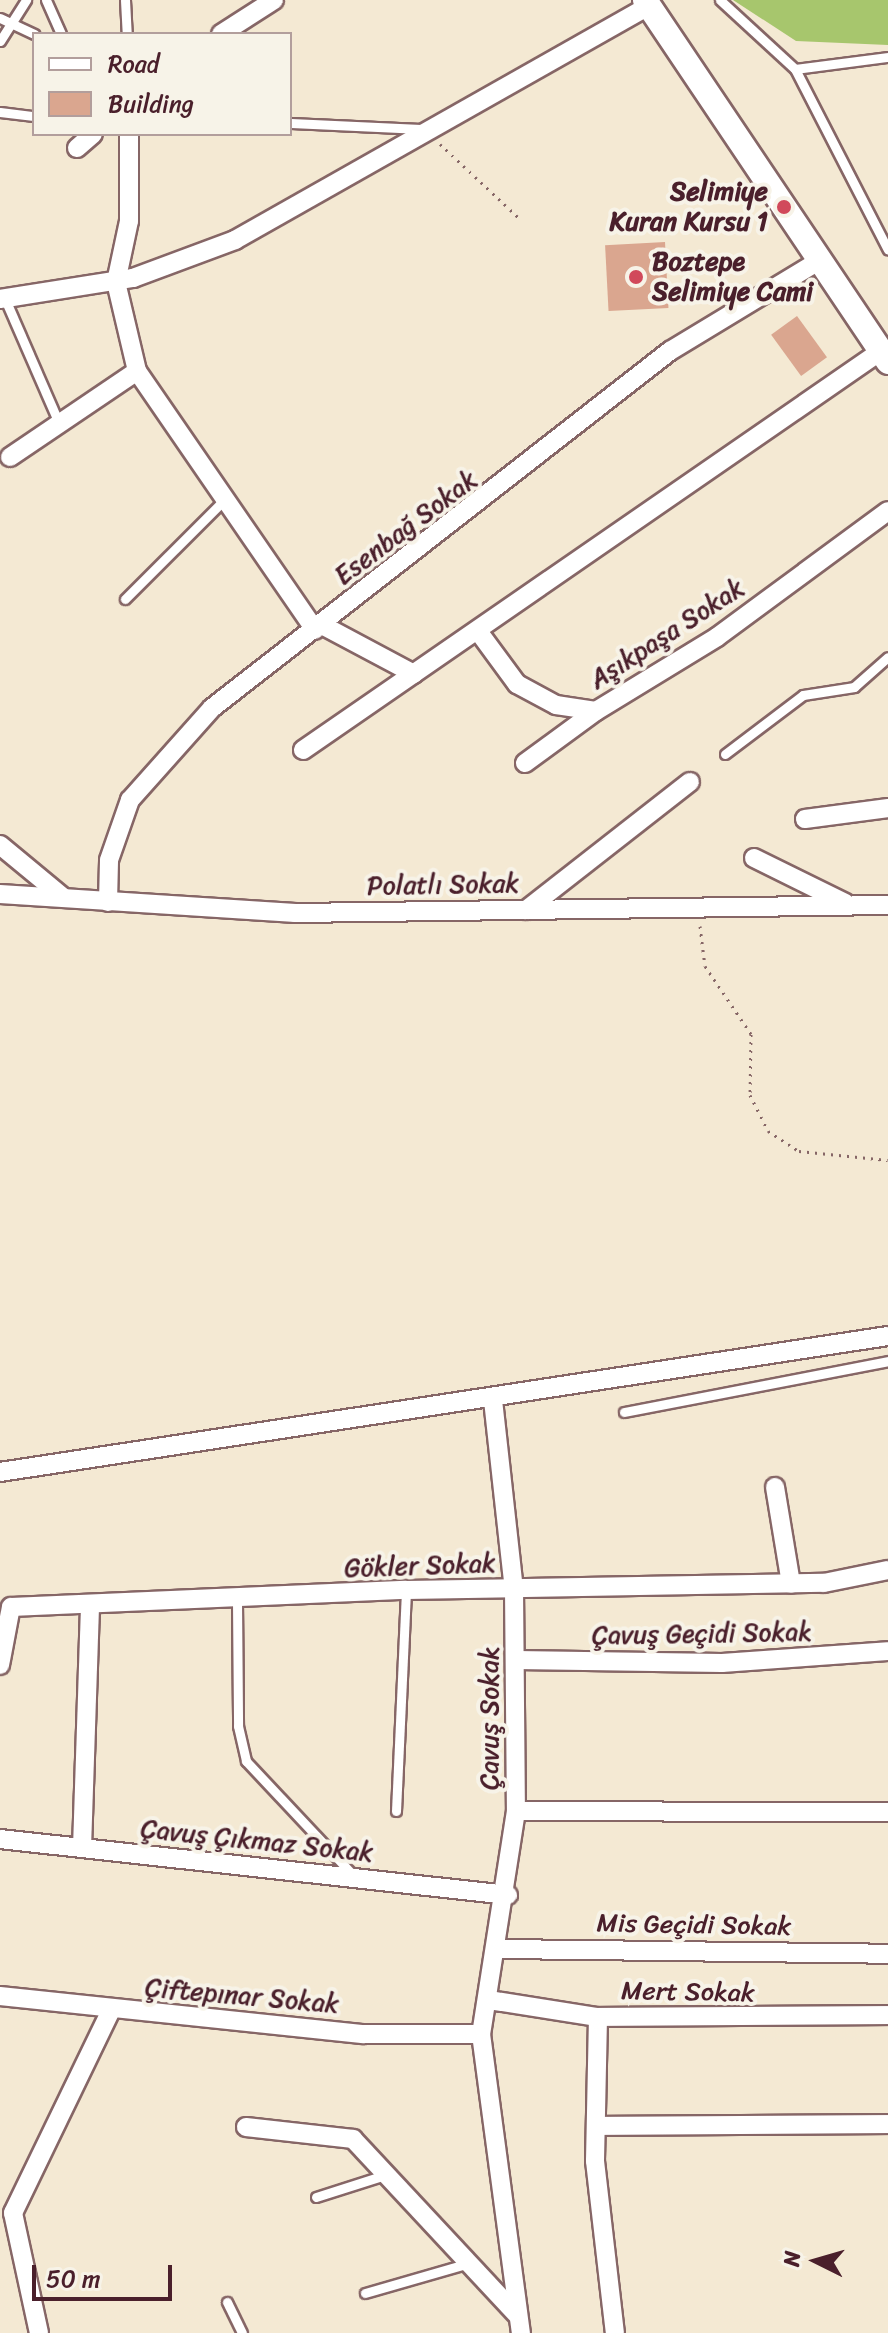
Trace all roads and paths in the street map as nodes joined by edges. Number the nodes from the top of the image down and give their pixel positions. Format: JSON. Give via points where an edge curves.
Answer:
{"nodes":[{"id":1,"x":26,"y":0,"type":"edge"},
{"id":2,"x":46,"y":0,"type":"edge"},
{"id":3,"x":125,"y":0,"type":"edge"},
{"id":4,"x":274,"y":0,"type":"edge"},
{"id":5,"x":720,"y":0,"type":"edge"},
{"id":6,"x":647,"y":3,"type":"edge"},
{"id":7,"x":0,"y":18,"type":"edge"},
{"id":8,"x":13,"y":25,"type":"junction"},
{"id":9,"x":60,"y":32,"type":"edge"},
{"id":10,"x":127,"y":32,"type":"edge"},
{"id":11,"x":224,"y":32,"type":"edge"},
{"id":12,"x":32,"y":33,"type":"edge"},
{"id":13,"x":0,"y":41,"type":"edge"},
{"id":14,"x":888,"y":57,"type":"edge"},
{"id":15,"x":795,"y":69,"type":"junction"},
{"id":16,"x":0,"y":112,"type":"edge"},
{"id":17,"x":32,"y":116,"type":"edge"},
{"id":18,"x":292,"y":123,"type":"edge"},
{"id":19,"x":424,"y":129,"type":"junction"},
{"id":20,"x":91,"y":136,"type":"edge"},
{"id":21,"x":129,"y":136,"type":"edge"},
{"id":22,"x":77,"y":148,"type":"dead end"},
{"id":23,"x":519,"y":218,"type":"dead end"},
{"id":24,"x":888,"y":250,"type":"edge"},
{"id":25,"x":820,"y":260,"type":"junction"},
{"id":26,"x":116,"y":282,"type":"junction"},
{"id":27,"x":3,"y":299,"type":"edge"},
{"id":28,"x":884,"y":356,"type":"edge"},
{"id":29,"x":137,"y":371,"type":"junction"},
{"id":30,"x":59,"y":423,"type":"junction"},
{"id":31,"x":10,"y":457,"type":"dead end"},
{"id":32,"x":225,"y":499,"type":"junction"},
{"id":33,"x":888,"y":511,"type":"edge"},
{"id":34,"x":125,"y":599,"type":"dead end"},
{"id":35,"x":318,"y":627,"type":"junction"},
{"id":36,"x":478,"y":631,"type":"junction"},
{"id":37,"x":888,"y":657,"type":"edge"},
{"id":38,"x":414,"y":674,"type":"junction"},
{"id":39,"x":596,"y":711,"type":"junction"},
{"id":40,"x":303,"y":750,"type":"dead end"},
{"id":41,"x":725,"y":754,"type":"dead end"},
{"id":42,"x":525,"y":763,"type":"dead end"},
{"id":43,"x":690,"y":782,"type":"dead end"},
{"id":44,"x":888,"y":808,"type":"edge"},
{"id":45,"x":805,"y":819,"type":"dead end"},
{"id":46,"x":0,"y":845,"type":"edge"},
{"id":47,"x":754,"y":858,"type":"dead end"},
{"id":48,"x":0,"y":894,"type":"edge"},
{"id":49,"x":64,"y":898,"type":"junction"},
{"id":50,"x":108,"y":902,"type":"junction"},
{"id":51,"x":849,"y":905,"type":"junction"},
{"id":52,"x":888,"y":905,"type":"edge"},
{"id":53,"x":706,"y":908,"type":"junction"},
{"id":54,"x":526,"y":910,"type":"junction"},
{"id":55,"x":888,"y":1160,"type":"edge"},
{"id":56,"x":888,"y":1336,"type":"edge"},
{"id":57,"x":888,"y":1361,"type":"edge"},
{"id":58,"x":493,"y":1400,"type":"junction"},
{"id":59,"x":624,"y":1412,"type":"dead end"},
{"id":60,"x":0,"y":1472,"type":"edge"},
{"id":61,"x":775,"y":1487,"type":"dead end"},
{"id":62,"x":888,"y":1570,"type":"edge"},
{"id":63,"x":791,"y":1584,"type":"junction"},
{"id":64,"x":514,"y":1589,"type":"junction"},
{"id":65,"x":406,"y":1590,"type":"junction"},
{"id":66,"x":237,"y":1602,"type":"junction"},
{"id":67,"x":90,"y":1606,"type":"junction"},
{"id":68,"x":888,"y":1651,"type":"edge"},
{"id":69,"x":516,"y":1660,"type":"junction"},
{"id":70,"x":0,"y":1665,"type":"edge"},
{"id":71,"x":396,"y":1811,"type":"dead end"},
{"id":72,"x":516,"y":1811,"type":"junction"},
{"id":73,"x":888,"y":1812,"type":"edge"},
{"id":74,"x":0,"y":1839,"type":"edge"},
{"id":75,"x":82,"y":1848,"type":"junction"},
{"id":76,"x":355,"y":1878,"type":"junction"},
{"id":77,"x":508,"y":1895,"type":"junction"},
{"id":78,"x":500,"y":1949,"type":"junction"},
{"id":79,"x":888,"y":1954,"type":"edge"},
{"id":80,"x":0,"y":1996,"type":"edge"},
{"id":81,"x":489,"y":2000,"type":"junction"},
{"id":82,"x":111,"y":2010,"type":"junction"},
{"id":83,"x":888,"y":2015,"type":"edge"},
{"id":84,"x":598,"y":2017,"type":"junction"},
{"id":85,"x":481,"y":2034,"type":"junction"},
{"id":86,"x":888,"y":2124,"type":"edge"},
{"id":87,"x":596,"y":2126,"type":"junction"},
{"id":88,"x":246,"y":2127,"type":"dead end"},
{"id":89,"x":387,"y":2175,"type":"junction"},
{"id":90,"x":316,"y":2197,"type":"dead end"},
{"id":91,"x":469,"y":2263,"type":"junction"},
{"id":92,"x":365,"y":2293,"type":"dead end"},
{"id":93,"x":227,"y":2302,"type":"dead end"},
{"id":94,"x":516,"y":2314,"type":"junction"},
{"id":95,"x":39,"y":2333,"type":"edge"},
{"id":96,"x":242,"y":2333,"type":"edge"},
{"id":97,"x":521,"y":2333,"type":"edge"},
{"id":98,"x":615,"y":2333,"type":"edge"}],
"edges":[{"from":1,"to":8,"type":"lane"},
{"from":2,"to":9,"type":"lane"},
{"from":3,"to":10,"type":"lane"},
{"from":4,"to":11,"type":"street"},
{"from":5,"to":15,"type":"lane"},
{"from":6,"to":19,"type":"street"},
{"from":6,"to":25,"type":"street"},
{"from":7,"to":8,"type":"lane"},
{"from":8,"to":12,"type":"lane"},
{"from":8,"to":13,"type":"lane"},
{"from":14,"to":15,"type":"lane"},
{"from":15,"to":24,"type":"lane"},
{"from":16,"to":17,"type":"lane"},
{"from":18,"to":19,"type":"lane"},
{"from":19,"to":23,"type":"path"},
{"from":19,"to":26,"type":"street","via":[[235,240]]},
{"from":20,"to":22,"type":"street"},
{"from":21,"to":26,"type":"street","via":[[129,221]]},
{"from":25,"to":28,"type":"street"},
{"from":25,"to":35,"type":"street","name":"Esenbağ Sokak","via":[[670,351]]},
{"from":26,"to":27,"type":"street"},
{"from":26,"to":29,"type":"street"},
{"from":27,"to":30,"type":"lane"},
{"from":28,"to":36,"type":"street"},
{"from":29,"to":30,"type":"street"},
{"from":29,"to":32,"type":"street"},
{"from":30,"to":31,"type":"street"},
{"from":32,"to":34,"type":"lane"},
{"from":32,"to":35,"type":"street"},
{"from":33,"to":39,"type":"street","name":"Aşıkpaşa Sokak","via":[[717,637]]},
{"from":35,"to":38,"type":"street"},
{"from":35,"to":50,"type":"street","name":"Esenbağ Sokak","via":[[212,708],[141,783],[114,839]]},
{"from":36,"to":38,"type":"street"},
{"from":36,"to":39,"type":"street","name":"Aşıkpaşa Sokak","via":[[517,684],[556,705]]},
{"from":37,"to":41,"type":"lane","via":[[854,687],[803,695]]},
{"from":38,"to":40,"type":"street"},
{"from":39,"to":42,"type":"street"},
{"from":43,"to":54,"type":"street"},
{"from":44,"to":45,"type":"street"},
{"from":46,"to":49,"type":"street"},
{"from":47,"to":51,"type":"street"},
{"from":48,"to":49,"type":"street","name":"Polatlı Sokak"},
{"from":49,"to":50,"type":"street","name":"Polatlı Sokak"},
{"from":50,"to":54,"type":"street","name":"Polatlı Sokak","via":[[295,913]]},
{"from":51,"to":52,"type":"street","name":"Polatlı Sokak"},
{"from":51,"to":53,"type":"street","name":"Polatlı Sokak"},
{"from":53,"to":54,"type":"street","name":"Polatlı Sokak"},
{"from":53,"to":55,"type":"path","via":[[701,956],[751,1034],[750,1095],[762,1122],[799,1151]]},
{"from":56,"to":58,"type":"street"},
{"from":57,"to":59,"type":"lane"},
{"from":58,"to":60,"type":"street"},
{"from":58,"to":64,"type":"street","name":"Çavuş Sokak"},
{"from":61,"to":63,"type":"street"},
{"from":62,"to":63,"type":"street","name":"Gökler Sokak"},
{"from":63,"to":64,"type":"street","name":"Gökler Sokak"},
{"from":64,"to":65,"type":"street","name":"Gökler Sokak"},
{"from":64,"to":69,"type":"street","name":"Çavuş Sokak"},
{"from":65,"to":66,"type":"street","name":"Gökler Sokak"},
{"from":65,"to":71,"type":"lane"},
{"from":66,"to":67,"type":"street","name":"Gökler Sokak"},
{"from":66,"to":76,"type":"lane","via":[[238,1726],[246,1761]]},
{"from":67,"to":70,"type":"street","name":"Gökler Sokak","via":[[11,1607]]},
{"from":67,"to":75,"type":"street"},
{"from":68,"to":69,"type":"street","name":"Çavuş Geçidi Sokak","via":[[722,1663]]},
{"from":69,"to":72,"type":"street","name":"Çavuş Sokak"},
{"from":72,"to":73,"type":"street"},
{"from":72,"to":77,"type":"street","name":"Çavuş Sokak"},
{"from":74,"to":75,"type":"street","name":"Çavuş Çıkmaz Sokak"},
{"from":75,"to":76,"type":"street","name":"Çavuş Çıkmaz Sokak"},
{"from":76,"to":77,"type":"street","name":"Çavuş Çıkmaz Sokak"},
{"from":77,"to":78,"type":"street","name":"Çavuş Sokak"},
{"from":78,"to":79,"type":"street","name":"Mis Geçidi Sokak"},
{"from":78,"to":81,"type":"street","name":"Çavuş Sokak"},
{"from":80,"to":82,"type":"street","name":"Çiftepınar Sokak"},
{"from":81,"to":84,"type":"street","name":"Mert Sokak"},
{"from":81,"to":85,"type":"street","name":"Çavuş Sokak"},
{"from":82,"to":85,"type":"street","name":"Çiftepınar Sokak","via":[[364,2034]]},
{"from":82,"to":95,"type":"street","via":[[13,2213]]},
{"from":83,"to":84,"type":"street","name":"Mert Sokak"},
{"from":84,"to":87,"type":"street"},
{"from":85,"to":94,"type":"street"},
{"from":86,"to":87,"type":"street"},
{"from":87,"to":98,"type":"street"},
{"from":88,"to":89,"type":"street","via":[[353,2139]]},
{"from":89,"to":90,"type":"lane"},
{"from":89,"to":91,"type":"street"},
{"from":91,"to":92,"type":"lane"},
{"from":91,"to":94,"type":"street"},
{"from":93,"to":96,"type":"lane"},
{"from":94,"to":97,"type":"street"}]}
